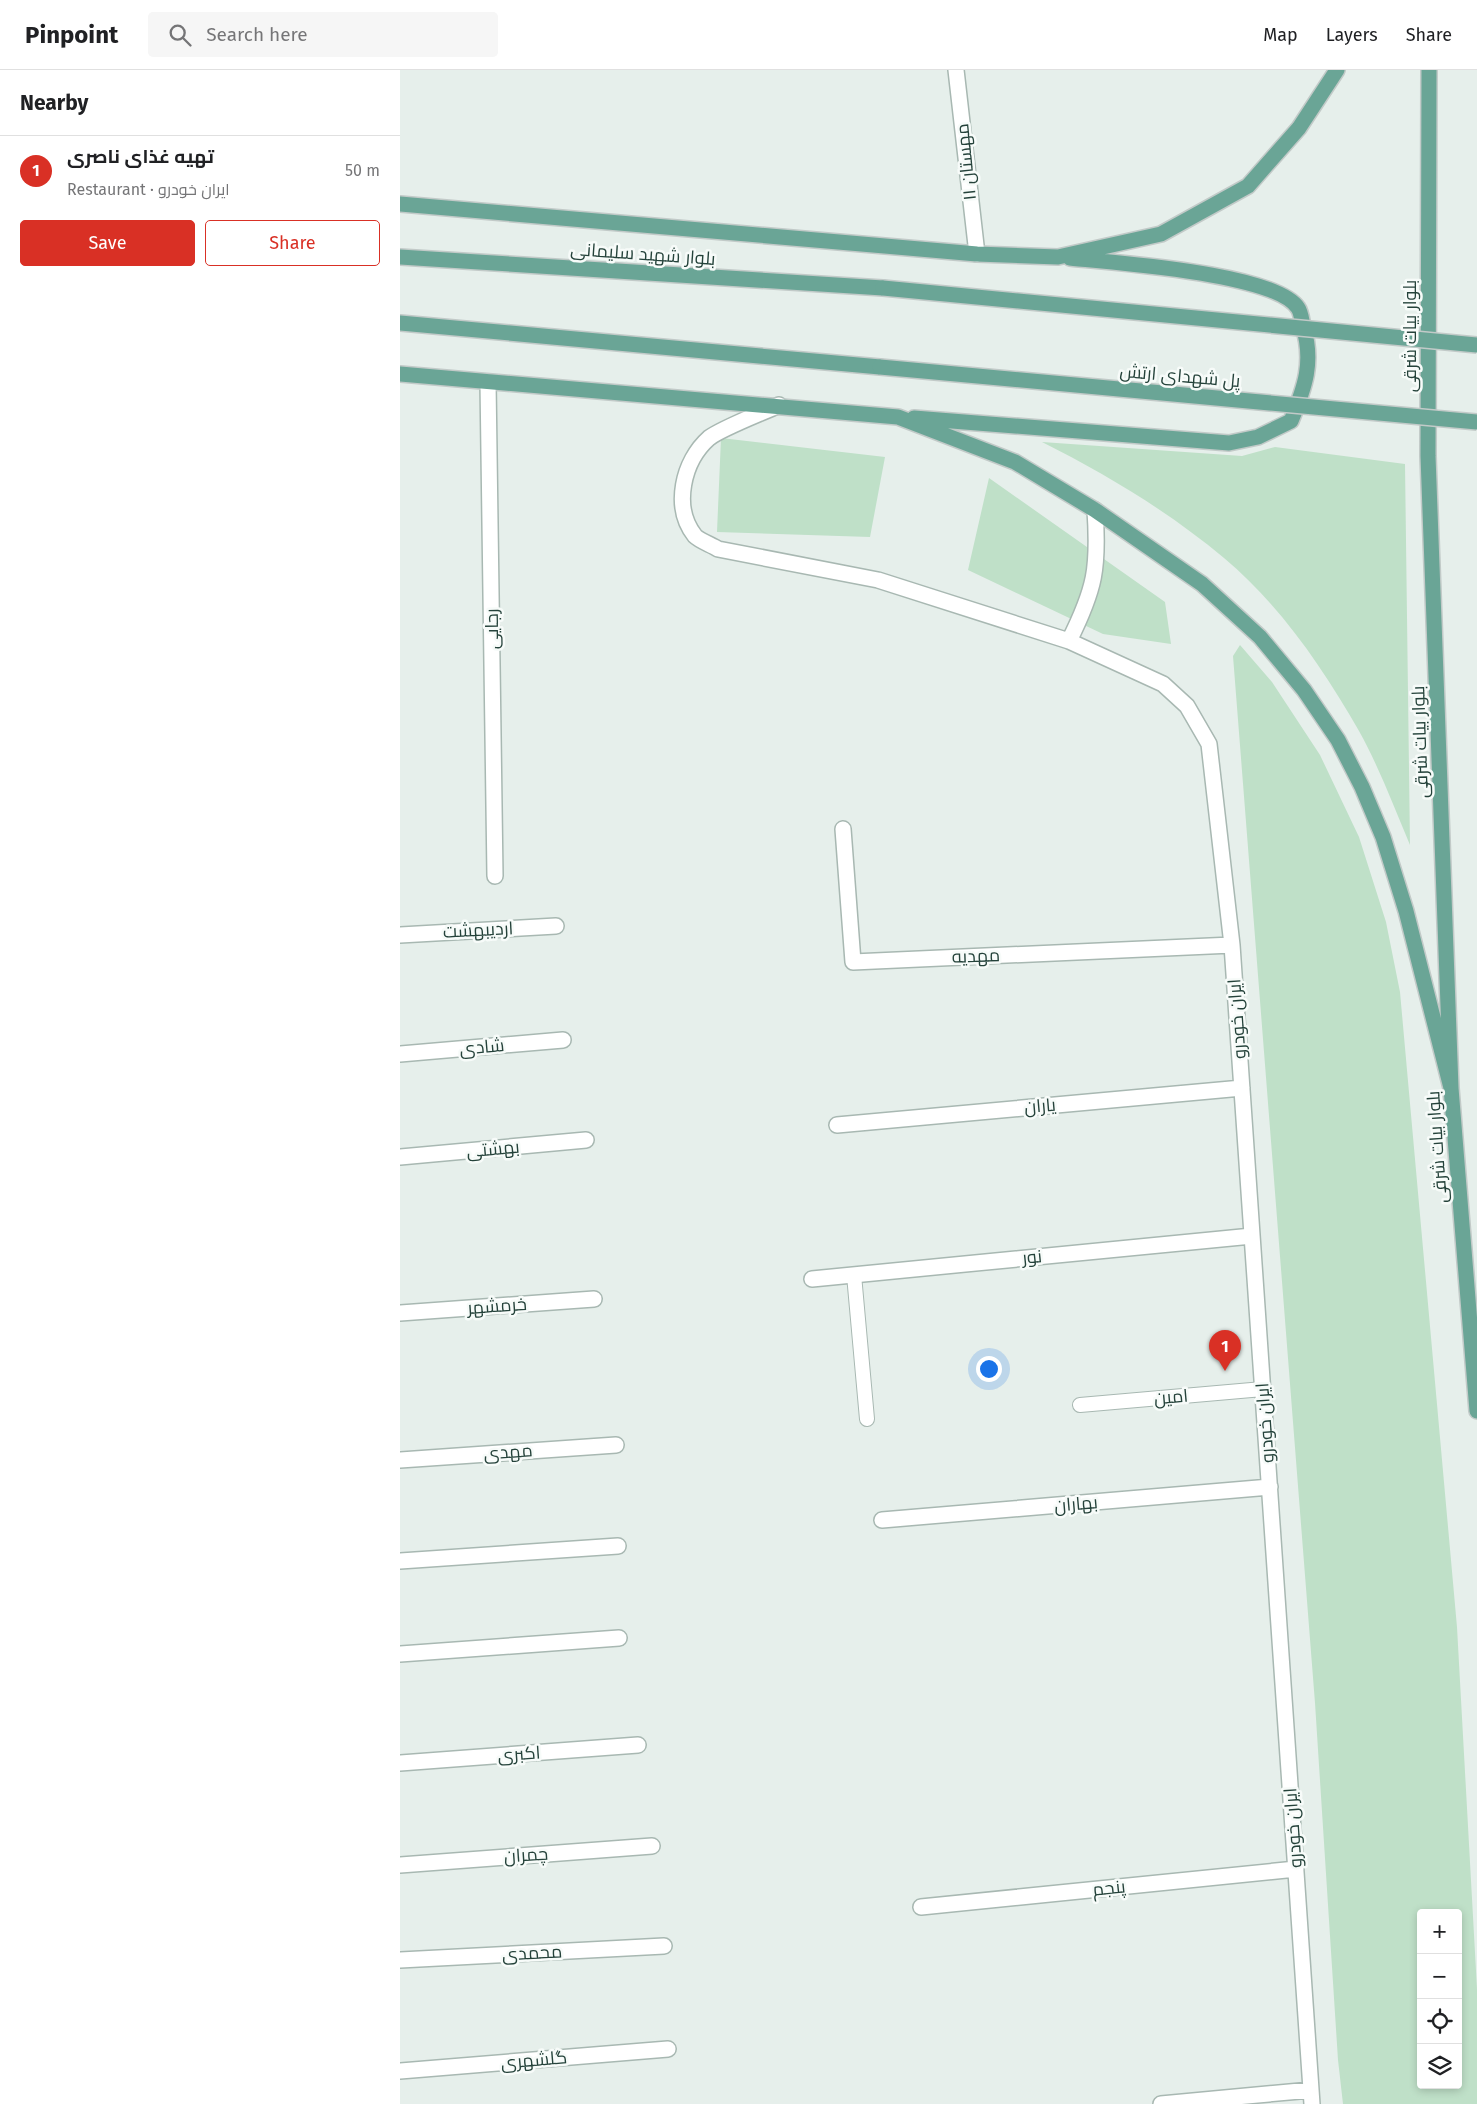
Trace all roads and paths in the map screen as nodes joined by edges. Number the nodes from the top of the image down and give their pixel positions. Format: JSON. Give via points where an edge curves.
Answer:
{"nodes":[{"id":1,"x":956,"y":70,"type":"edge"},
{"id":2,"x":1337,"y":70,"type":"edge"},
{"id":3,"x":1429,"y":70,"type":"edge"},
{"id":4,"x":400,"y":204,"type":"edge"},
{"id":5,"x":977,"y":254,"type":"junction"},
{"id":6,"x":400,"y":257,"type":"edge"},
{"id":7,"x":1058,"y":257,"type":"junction"},
{"id":8,"x":400,"y":323,"type":"edge"},
{"id":9,"x":1477,"y":345,"type":"edge"},
{"id":10,"x":400,"y":374,"type":"edge"},
{"id":11,"x":488,"y":382,"type":"junction"},
{"id":12,"x":779,"y":405,"type":"junction"},
{"id":13,"x":898,"y":417,"type":"junction"},
{"id":14,"x":1477,"y":422,"type":"edge"},
{"id":15,"x":1095,"y":510,"type":"junction"},
{"id":16,"x":1069,"y":641,"type":"junction"},
{"id":17,"x":843,"y":829,"type":"dead end"},
{"id":18,"x":495,"y":876,"type":"dead end"},
{"id":19,"x":556,"y":926,"type":"dead end"},
{"id":20,"x":400,"y":935,"type":"edge"},
{"id":21,"x":1232,"y":945,"type":"junction"},
{"id":22,"x":563,"y":1040,"type":"dead end"},
{"id":23,"x":400,"y":1054,"type":"edge"},
{"id":24,"x":1242,"y":1088,"type":"junction"},
{"id":25,"x":1451,"y":1088,"type":"junction"},
{"id":26,"x":837,"y":1125,"type":"dead end"},
{"id":27,"x":586,"y":1140,"type":"dead end"},
{"id":28,"x":400,"y":1157,"type":"edge"},
{"id":29,"x":1252,"y":1236,"type":"junction"},
{"id":30,"x":854,"y":1274,"type":"junction"},
{"id":31,"x":812,"y":1279,"type":"dead end"},
{"id":32,"x":594,"y":1299,"type":"dead end"},
{"id":33,"x":400,"y":1313,"type":"edge"},
{"id":34,"x":1263,"y":1389,"type":"junction"},
{"id":35,"x":1080,"y":1405,"type":"dead end"},
{"id":36,"x":1477,"y":1411,"type":"edge"},
{"id":37,"x":867,"y":1419,"type":"dead end"},
{"id":38,"x":616,"y":1445,"type":"dead end"},
{"id":39,"x":400,"y":1460,"type":"edge"},
{"id":40,"x":1270,"y":1487,"type":"junction"},
{"id":41,"x":882,"y":1520,"type":"dead end"},
{"id":42,"x":618,"y":1546,"type":"dead end"},
{"id":43,"x":400,"y":1561,"type":"edge"},
{"id":44,"x":619,"y":1638,"type":"dead end"},
{"id":45,"x":400,"y":1654,"type":"edge"},
{"id":46,"x":638,"y":1745,"type":"dead end"},
{"id":47,"x":400,"y":1763,"type":"edge"},
{"id":48,"x":652,"y":1846,"type":"dead end"},
{"id":49,"x":400,"y":1865,"type":"edge"},
{"id":50,"x":1296,"y":1869,"type":"junction"},
{"id":51,"x":921,"y":1906,"type":"dead end"},
{"id":52,"x":664,"y":1946,"type":"dead end"},
{"id":53,"x":400,"y":1960,"type":"edge"},
{"id":54,"x":668,"y":2049,"type":"dead end"},
{"id":55,"x":400,"y":2071,"type":"edge"},
{"id":56,"x":1312,"y":2097,"type":"edge"},
{"id":57,"x":1161,"y":2104,"type":"edge"}],
"edges":[{"from":1,"to":5,"type":"street","name":"مهستان ۱۱"},
{"from":2,"to":7,"type":"main road","via":[[1299,128],[1248,186],[1161,234]]},
{"from":3,"to":25,"type":"main road","name":"بلوار بیات شرقی","via":[[1428,456]]},
{"from":4,"to":5,"type":"main road"},
{"from":5,"to":7,"type":"main road"},
{"from":6,"to":9,"type":"main road","name":"بلوار شهید سلیمانی","bridge":true,"via":[[883,288]]},
{"from":7,"to":13,"type":"main road","via":[[1234,278],[1261,285],[1283,296],[1298,307],[1309,346],[1306,385],[1291,421],[1258,437],[1229,443]]},
{"from":8,"to":14,"type":"main road","name":"پل شهدای ارتش","bridge":true},
{"from":10,"to":11,"type":"main road"},
{"from":11,"to":12,"type":"main road"},
{"from":11,"to":18,"type":"street","name":"رجایی"},
{"from":12,"to":13,"type":"main road"},
{"from":12,"to":16,"type":"street","via":[[710,438],[693,456],[683,478],[684,513],[695,536],[718,549],[878,580]]},
{"from":13,"to":15,"type":"main road","via":[[1015,462]]},
{"from":15,"to":16,"type":"street","via":[[1098,548],[1094,581],[1088,604]]},
{"from":15,"to":25,"type":"main road","via":[[1202,584],[1260,637],[1304,690],[1338,740],[1383,837],[1406,911]]},
{"from":16,"to":21,"type":"street","name":"ایران خودرو","via":[[1164,684],[1187,706],[1209,744]]},
{"from":17,"to":21,"type":"street","name":"مهدیه","via":[[854,962]]},
{"from":19,"to":20,"type":"street","name":"اردیبهشت"},
{"from":21,"to":24,"type":"street","name":"ایران خودرو"},
{"from":22,"to":23,"type":"street","name":"شادی"},
{"from":24,"to":26,"type":"street","name":"یاران"},
{"from":24,"to":29,"type":"street","name":"ایران خودرو"},
{"from":25,"to":36,"type":"main road","name":"بلوار بیات شرقی"},
{"from":27,"to":28,"type":"street","name":"بهشتی"},
{"from":29,"to":30,"type":"street","name":"نور"},
{"from":29,"to":34,"type":"street","name":"ایران خودرو"},
{"from":30,"to":31,"type":"street","name":"نور"},
{"from":30,"to":37,"type":"lane"},
{"from":32,"to":33,"type":"street","name":"خرمشهر"},
{"from":34,"to":35,"type":"lane","name":"امین"},
{"from":34,"to":40,"type":"street","name":"ایران خودرو"},
{"from":38,"to":39,"type":"street","name":"مهدی"},
{"from":40,"to":41,"type":"street","name":"بهاران"},
{"from":40,"to":50,"type":"street","name":"ایران خودرو"},
{"from":42,"to":43,"type":"street"},
{"from":44,"to":45,"type":"street"},
{"from":46,"to":47,"type":"street","name":"اکبری"},
{"from":48,"to":49,"type":"street","name":"چمران"},
{"from":50,"to":51,"type":"street","name":"پنجم"},
{"from":50,"to":56,"type":"street","name":"ایران خودرو"},
{"from":52,"to":53,"type":"street","name":"محمدی"},
{"from":54,"to":55,"type":"street","name":"گلشهری"},
{"from":56,"to":57,"type":"street"}]}
